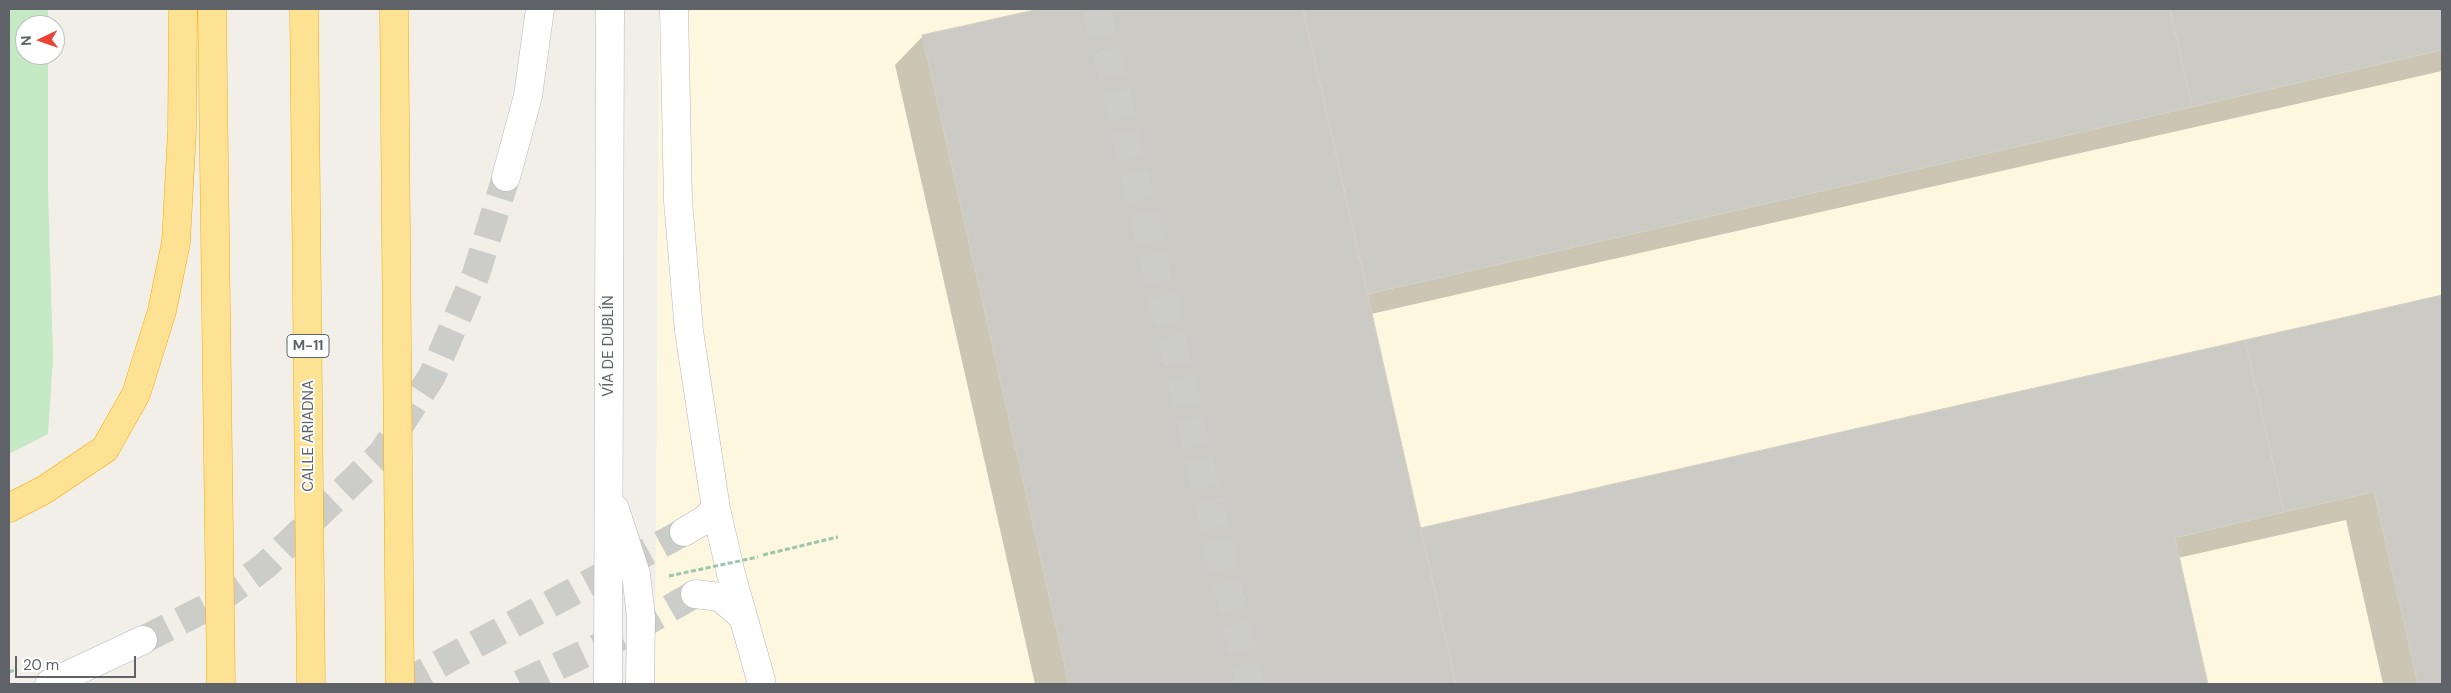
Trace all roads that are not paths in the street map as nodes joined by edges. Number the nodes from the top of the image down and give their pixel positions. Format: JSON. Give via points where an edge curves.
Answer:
{"nodes":[{"id":1,"x":183,"y":9,"type":"edge"},
{"id":2,"x":212,"y":9,"type":"edge"},
{"id":3,"x":304,"y":9,"type":"edge"},
{"id":4,"x":394,"y":9,"type":"edge"},
{"id":5,"x":540,"y":9,"type":"edge"},
{"id":6,"x":610,"y":9,"type":"edge"},
{"id":7,"x":674,"y":9,"type":"edge"},
{"id":8,"x":506,"y":177,"type":"tunnel mouth"},
{"id":9,"x":609,"y":492,"type":"junction"},
{"id":10,"x":9,"y":508,"type":"edge"},
{"id":11,"x":716,"y":509,"type":"junction"},
{"id":12,"x":684,"y":532,"type":"tunnel mouth"},
{"id":13,"x":695,"y":594,"type":"tunnel mouth"},
{"id":14,"x":743,"y":617,"type":"junction"},
{"id":15,"x":143,"y":640,"type":"tunnel mouth"},
{"id":16,"x":761,"y":680,"type":"dead end"},
{"id":17,"x":49,"y":684,"type":"edge"},
{"id":18,"x":221,"y":684,"type":"edge"},
{"id":19,"x":311,"y":684,"type":"edge"},
{"id":20,"x":400,"y":684,"type":"edge"},
{"id":21,"x":608,"y":684,"type":"edge"},
{"id":22,"x":640,"y":684,"type":"edge"}],
"edges":[{"from":1,"to":10,"type":"highway","via":[[182,131],[176,242],[162,310],[136,394],[105,449],[44,490]]},
{"from":2,"to":18,"type":"highway"},
{"from":3,"to":19,"type":"highway","name":"CALLE ARIADNA","number":"M-11"},
{"from":4,"to":20,"type":"highway"},
{"from":5,"to":8,"type":"street","via":[[528,96]]},
{"from":6,"to":9,"type":"street","name":"VÍA DE DUBLÍN"},
{"from":7,"to":11,"type":"street","via":[[680,219],[689,331]]},
{"from":9,"to":21,"type":"street","name":"VÍA DE DUBLÍN"},
{"from":9,"to":22,"type":"street","via":[[636,574],[641,617]]},
{"from":11,"to":12,"type":"street"},
{"from":11,"to":14,"type":"street"},
{"from":13,"to":14,"type":"street","via":[[720,597]]},
{"from":14,"to":16,"type":"street"},
{"from":15,"to":17,"type":"street"}]}
